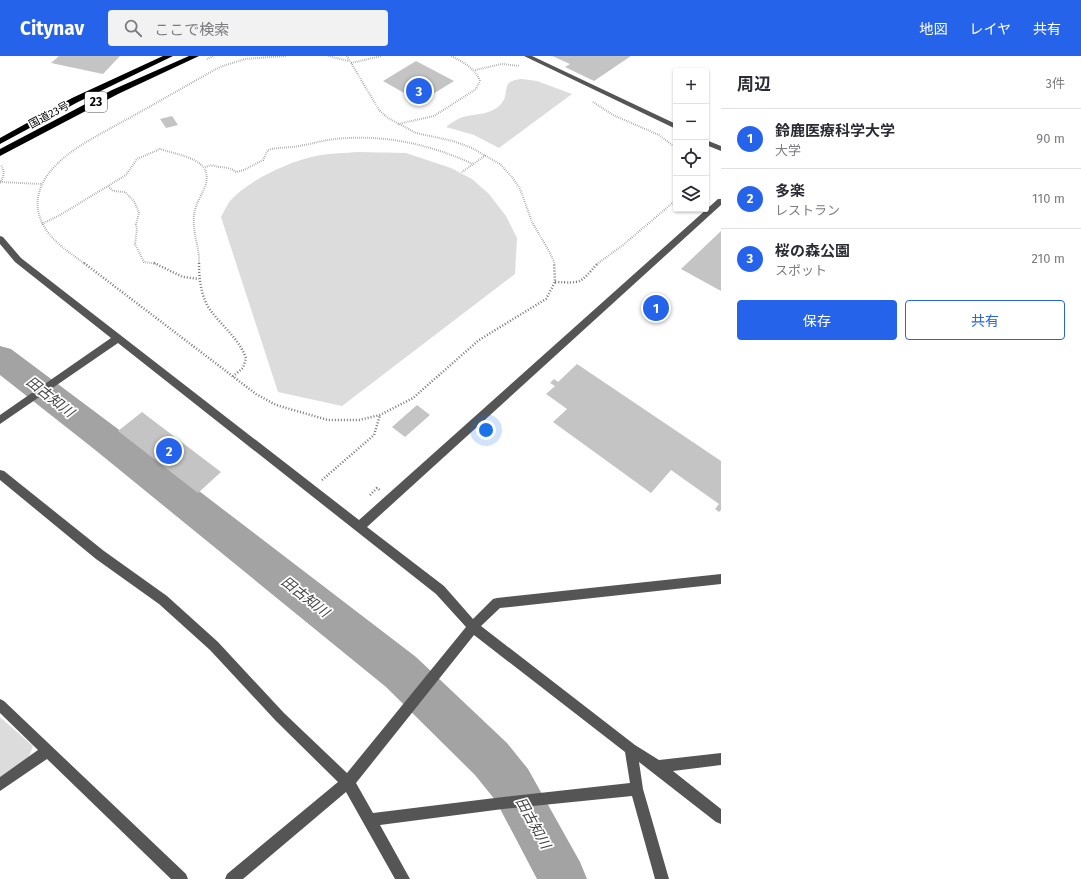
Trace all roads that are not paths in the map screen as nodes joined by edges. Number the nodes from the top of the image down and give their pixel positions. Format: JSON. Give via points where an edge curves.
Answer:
{"nodes":[{"id":1,"x":169,"y":56,"type":"edge"},
{"id":2,"x":195,"y":56,"type":"edge"},
{"id":3,"x":527,"y":56,"type":"edge"},
{"id":4,"x":673,"y":126,"type":"edge"},
{"id":5,"x":0,"y":141,"type":"edge"},
{"id":6,"x":709,"y":143,"type":"edge"},
{"id":7,"x":721,"y":149,"type":"edge"},
{"id":8,"x":0,"y":154,"type":"edge"},
{"id":9,"x":721,"y":201,"type":"edge"},
{"id":10,"x":0,"y":238,"type":"edge"},
{"id":11,"x":118,"y":338,"type":"junction"},
{"id":12,"x":0,"y":420,"type":"edge"},
{"id":13,"x":0,"y":474,"type":"edge"},
{"id":14,"x":359,"y":527,"type":"junction"},
{"id":15,"x":721,"y":579,"type":"edge"},
{"id":16,"x":473,"y":627,"type":"junction"},
{"id":17,"x":0,"y":705,"type":"edge"},
{"id":18,"x":631,"y":749,"type":"junction"},
{"id":19,"x":48,"y":751,"type":"junction"},
{"id":20,"x":721,"y":759,"type":"edge"},
{"id":21,"x":657,"y":766,"type":"junction"},
{"id":22,"x":348,"y":782,"type":"junction"},
{"id":23,"x":0,"y":785,"type":"edge"},
{"id":24,"x":637,"y":789,"type":"junction"},
{"id":25,"x":721,"y":817,"type":"edge"},
{"id":26,"x":370,"y":820,"type":"junction"},
{"id":27,"x":181,"y":879,"type":"edge"},
{"id":28,"x":232,"y":879,"type":"edge"},
{"id":29,"x":403,"y":879,"type":"edge"},
{"id":30,"x":662,"y":879,"type":"edge"}],
"edges":[{"from":1,"to":5,"type":"highway","name":"国道23号","number":"23","via":[[75,100]]},
{"from":2,"to":8,"type":"highway","name":"国道23号","number":"23","via":[[115,92]]},
{"from":3,"to":4,"type":"street"},
{"from":6,"to":7,"type":"street"},
{"from":9,"to":14,"type":"street"},
{"from":10,"to":11,"type":"street","via":[[18,260]]},
{"from":11,"to":12,"type":"street"},
{"from":11,"to":14,"type":"street"},
{"from":13,"to":22,"type":"street","via":[[100,555],[163,600],[214,646],[280,717]]},
{"from":14,"to":16,"type":"street","via":[[440,590]]},
{"from":15,"to":16,"type":"street","via":[[497,603]]},
{"from":16,"to":18,"type":"street"},
{"from":16,"to":22,"type":"street"},
{"from":17,"to":19,"type":"street"},
{"from":18,"to":21,"type":"street"},
{"from":18,"to":24,"type":"street"},
{"from":19,"to":23,"type":"street"},
{"from":19,"to":27,"type":"street"},
{"from":20,"to":21,"type":"street"},
{"from":21,"to":25,"type":"street"},
{"from":22,"to":26,"type":"street"},
{"from":22,"to":28,"type":"street"},
{"from":24,"to":26,"type":"street"},
{"from":24,"to":30,"type":"street"},
{"from":26,"to":29,"type":"street"}]}
